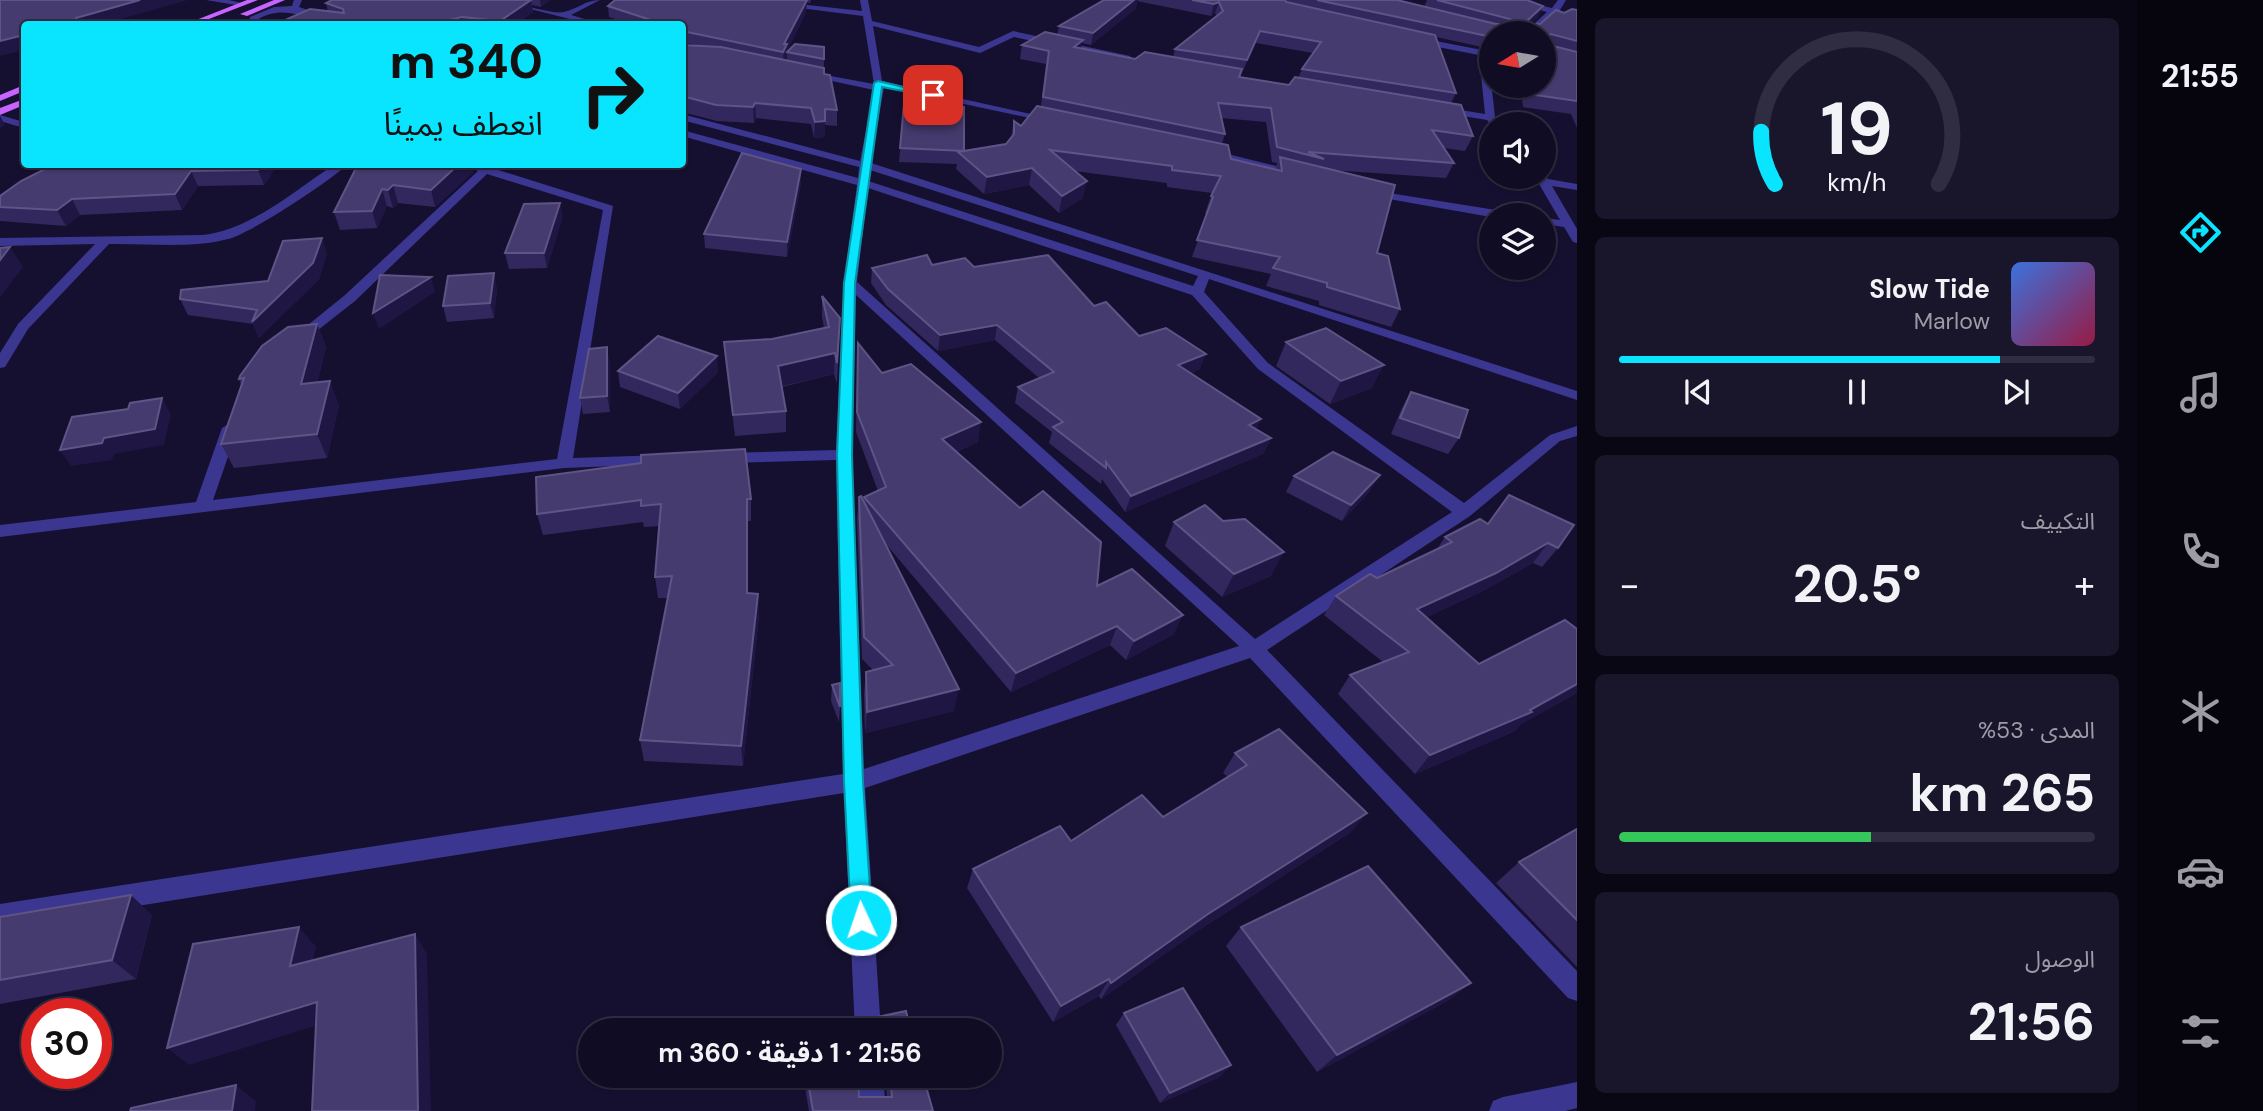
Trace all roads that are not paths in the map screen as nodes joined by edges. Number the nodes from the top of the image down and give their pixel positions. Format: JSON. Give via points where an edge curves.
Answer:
{"nodes":[{"id":1,"x":210,"y":0,"type":"edge"},
{"id":2,"x":254,"y":0,"type":"edge"},
{"id":3,"x":281,"y":0,"type":"edge"},
{"id":4,"x":498,"y":0,"type":"edge"},
{"id":5,"x":596,"y":0,"type":"edge"},
{"id":6,"x":740,"y":0,"type":"edge"},
{"id":7,"x":1506,"y":0,"type":"edge"},
{"id":8,"x":1562,"y":0,"type":"edge"},
{"id":9,"x":243,"y":4,"type":"junction"},
{"id":10,"x":296,"y":4,"type":"edge"},
{"id":11,"x":1553,"y":11,"type":"junction"},
{"id":12,"x":866,"y":12,"type":"edge"},
{"id":13,"x":563,"y":16,"type":"junction"},
{"id":14,"x":198,"y":21,"type":"edge"},
{"id":15,"x":226,"y":21,"type":"edge"},
{"id":16,"x":253,"y":21,"type":"edge"},
{"id":17,"x":335,"y":21,"type":"edge"},
{"id":18,"x":585,"y":21,"type":"edge"},
{"id":19,"x":1542,"y":21,"type":"edge"},
{"id":20,"x":1406,"y":38,"type":"edge"},
{"id":21,"x":1479,"y":51,"type":"edge"},
{"id":22,"x":1132,"y":59,"type":"edge"},
{"id":23,"x":803,"y":74,"type":"edge"},
{"id":24,"x":879,"y":86,"type":"junction"},
{"id":25,"x":21,"y":89,"type":"edge"},
{"id":26,"x":0,"y":98,"type":"edge"},
{"id":27,"x":21,"y":103,"type":"edge"},
{"id":28,"x":1435,"y":109,"type":"edge"},
{"id":29,"x":0,"y":112,"type":"edge"},
{"id":30,"x":0,"y":118,"type":"edge"},
{"id":31,"x":686,"y":118,"type":"edge"},
{"id":32,"x":1479,"y":118,"type":"edge"},
{"id":33,"x":1068,"y":123,"type":"edge"},
{"id":34,"x":21,"y":124,"type":"edge"},
{"id":35,"x":686,"y":134,"type":"edge"},
{"id":36,"x":1189,"y":148,"type":"edge"},
{"id":37,"x":865,"y":164,"type":"junction"},
{"id":38,"x":337,"y":168,"type":"edge"},
{"id":39,"x":479,"y":168,"type":"edge"},
{"id":40,"x":485,"y":170,"type":"junction"},
{"id":41,"x":1312,"y":178,"type":"edge"},
{"id":42,"x":1556,"y":182,"type":"edge"},
{"id":43,"x":863,"y":183,"type":"junction"},
{"id":44,"x":1577,"y":187,"type":"edge"},
{"id":45,"x":1548,"y":189,"type":"edge"},
{"id":46,"x":1359,"y":190,"type":"edge"},
{"id":47,"x":1479,"y":211,"type":"edge"},
{"id":48,"x":1556,"y":223,"type":"edge"},
{"id":49,"x":1567,"y":225,"type":"junction"},
{"id":50,"x":1577,"y":239,"type":"edge"},
{"id":51,"x":0,"y":242,"type":"edge"},
{"id":52,"x":104,"y":242,"type":"junction"},
{"id":53,"x":1205,"y":274,"type":"junction"},
{"id":54,"x":849,"y":283,"type":"junction"},
{"id":55,"x":1197,"y":292,"type":"junction"},
{"id":56,"x":287,"y":348,"type":"edge"},
{"id":57,"x":0,"y":364,"type":"edge"},
{"id":58,"x":1577,"y":396,"type":"edge"},
{"id":59,"x":235,"y":415,"type":"edge"},
{"id":60,"x":1577,"y":431,"type":"edge"},
{"id":61,"x":845,"y":455,"type":"junction"},
{"id":62,"x":711,"y":458,"type":"edge"},
{"id":63,"x":684,"y":459,"type":"edge"},
{"id":64,"x":564,"y":463,"type":"junction"},
{"id":65,"x":202,"y":507,"type":"junction"},
{"id":66,"x":1464,"y":512,"type":"junction"},
{"id":67,"x":0,"y":531,"type":"edge"},
{"id":68,"x":1254,"y":649,"type":"junction"},
{"id":69,"x":854,"y":782,"type":"junction"},
{"id":70,"x":0,"y":916,"type":"edge"},
{"id":71,"x":1577,"y":989,"type":"edge"},
{"id":72,"x":867,"y":1018,"type":"edge"},
{"id":73,"x":871,"y":1088,"type":"edge"},
{"id":74,"x":1577,"y":1096,"type":"edge"},
{"id":75,"x":872,"y":1111,"type":"edge"},
{"id":76,"x":1503,"y":1111,"type":"edge"}],
"edges":[{"from":1,"to":9,"type":"street"},
{"from":2,"to":9,"type":"main road"},
{"from":3,"to":15,"type":"main road"},
{"from":4,"to":13,"type":"street"},
{"from":5,"to":13,"type":"street"},
{"from":6,"to":12,"type":"street"},
{"from":7,"to":11,"type":"street"},
{"from":8,"to":11,"type":"street"},
{"from":9,"to":14,"type":"main road"},
{"from":10,"to":16,"type":"street","via":[[260,14]]},
{"from":10,"to":17,"type":"street"},
{"from":11,"to":19,"type":"street"},
{"from":12,"to":22,"type":"street","via":[[979,50],[1013,34]]},
{"from":12,"to":24,"type":"street"},
{"from":13,"to":18,"type":"street"},
{"from":20,"to":21,"type":"street"},
{"from":23,"to":24,"type":"street"},
{"from":24,"to":33,"type":"street"},
{"from":24,"to":37,"type":"street"},
{"from":25,"to":26,"type":"main road"},
{"from":27,"to":29,"type":"main road"},
{"from":28,"to":32,"type":"street"},
{"from":30,"to":34,"type":"street"},
{"from":31,"to":37,"type":"street"},
{"from":35,"to":43,"type":"street"},
{"from":36,"to":41,"type":"street"},
{"from":37,"to":43,"type":"street"},
{"from":37,"to":53,"type":"street"},
{"from":38,"to":52,"type":"street","via":[[227,236]]},
{"from":39,"to":40,"type":"street"},
{"from":40,"to":56,"type":"street","via":[[350,298]]},
{"from":40,"to":64,"type":"street","via":[[609,208]]},
{"from":42,"to":44,"type":"street"},
{"from":43,"to":54,"type":"street"},
{"from":43,"to":55,"type":"street"},
{"from":45,"to":49,"type":"street"},
{"from":46,"to":47,"type":"street"},
{"from":48,"to":49,"type":"street"},
{"from":49,"to":50,"type":"street"},
{"from":51,"to":52,"type":"street"},
{"from":52,"to":57,"type":"street","via":[[23,327]]},
{"from":53,"to":55,"type":"street"},
{"from":53,"to":58,"type":"street"},
{"from":54,"to":61,"type":"street"},
{"from":54,"to":68,"type":"street"},
{"from":55,"to":66,"type":"street","via":[[1263,366]]},
{"from":59,"to":65,"type":"street"},
{"from":60,"to":66,"type":"street","via":[[1555,438]]},
{"from":61,"to":62,"type":"street"},
{"from":61,"to":69,"type":"street"},
{"from":63,"to":64,"type":"street"},
{"from":64,"to":65,"type":"street"},
{"from":65,"to":67,"type":"street"},
{"from":66,"to":68,"type":"street"},
{"from":68,"to":69,"type":"street"},
{"from":68,"to":71,"type":"street"},
{"from":69,"to":70,"type":"street"},
{"from":69,"to":72,"type":"street"},
{"from":73,"to":75,"type":"street"},
{"from":74,"to":76,"type":"street"}]}
